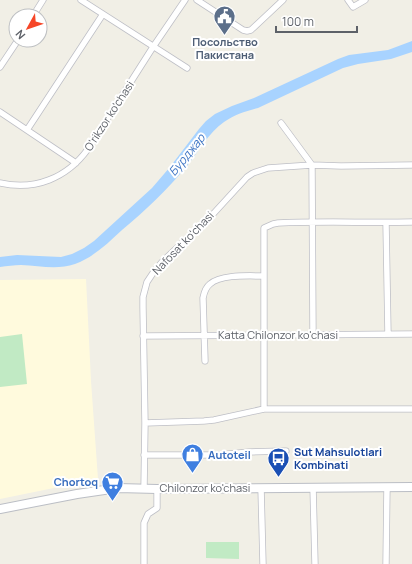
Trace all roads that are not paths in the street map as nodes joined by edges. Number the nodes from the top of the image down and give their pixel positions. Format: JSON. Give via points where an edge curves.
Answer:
{"nodes":[{"id":1,"x":81,"y":0,"type":"edge"},
{"id":2,"x":185,"y":0,"type":"edge"},
{"id":3,"x":197,"y":0,"type":"edge"},
{"id":4,"x":283,"y":0,"type":"edge"},
{"id":5,"x":348,"y":0,"type":"edge"},
{"id":6,"x":365,"y":0,"type":"edge"},
{"id":7,"x":103,"y":14,"type":"junction"},
{"id":8,"x":153,"y":46,"type":"junction"},
{"id":9,"x":13,"y":48,"type":"edge"},
{"id":10,"x":0,"y":68,"type":"edge"},
{"id":11,"x":186,"y":68,"type":"dead end"},
{"id":12,"x":0,"y":112,"type":"edge"},
{"id":13,"x":281,"y":123,"type":"dead end"},
{"id":14,"x":28,"y":130,"type":"junction"},
{"id":15,"x":76,"y":163,"type":"junction"},
{"id":16,"x":312,"y":164,"type":"junction"},
{"id":17,"x":412,"y":165,"type":"edge"},
{"id":18,"x":0,"y":183,"type":"edge"},
{"id":19,"x":312,"y":222,"type":"junction"},
{"id":20,"x":412,"y":222,"type":"edge"},
{"id":21,"x":386,"y":223,"type":"junction"},
{"id":22,"x":264,"y":276,"type":"junction"},
{"id":23,"x":388,"y":334,"type":"junction"},
{"id":24,"x":412,"y":334,"type":"edge"},
{"id":25,"x":264,"y":335,"type":"junction"},
{"id":26,"x":313,"y":335,"type":"junction"},
{"id":27,"x":143,"y":336,"type":"junction"},
{"id":28,"x":204,"y":336,"type":"junction"},
{"id":29,"x":205,"y":361,"type":"dead end"},
{"id":30,"x":264,"y":409,"type":"junction"},
{"id":31,"x":412,"y":409,"type":"edge"},
{"id":32,"x":144,"y":423,"type":"junction"},
{"id":33,"x":286,"y":451,"type":"dead end"},
{"id":34,"x":144,"y":455,"type":"junction"},
{"id":35,"x":387,"y":487,"type":"junction"},
{"id":36,"x":412,"y":487,"type":"edge"},
{"id":37,"x":144,"y":488,"type":"junction"},
{"id":38,"x":261,"y":488,"type":"junction"},
{"id":39,"x":313,"y":488,"type":"junction"},
{"id":40,"x":157,"y":489,"type":"junction"},
{"id":41,"x":0,"y":509,"type":"edge"},
{"id":42,"x":144,"y":564,"type":"edge"},
{"id":43,"x":263,"y":564,"type":"edge"},
{"id":44,"x":315,"y":564,"type":"edge"},
{"id":45,"x":386,"y":564,"type":"edge"}],
"edges":[{"from":1,"to":7,"type":"street"},
{"from":2,"to":8,"type":"street","name":"O'rikzor ko'chasi"},
{"from":3,"to":4,"type":"street","via":[[247,31]]},
{"from":5,"to":6,"type":"street","via":[[353,7]]},
{"from":7,"to":8,"type":"street"},
{"from":7,"to":14,"type":"street"},
{"from":8,"to":11,"type":"street"},
{"from":8,"to":15,"type":"street","name":"O'rikzor ko'chasi","via":[[88,149]]},
{"from":9,"to":10,"type":"street"},
{"from":12,"to":14,"type":"street"},
{"from":13,"to":16,"type":"street"},
{"from":14,"to":15,"type":"street"},
{"from":15,"to":18,"type":"street","name":"O'rikzor ko'chasi","via":[[57,176],[37,184]]},
{"from":16,"to":17,"type":"street","name":"Nafosat ko'chasi"},
{"from":16,"to":19,"type":"street"},
{"from":16,"to":27,"type":"street","name":"Nafosat ko'chasi","via":[[268,168],[247,177],[214,213],[162,262],[147,282],[143,297]]},
{"from":19,"to":21,"type":"street"},
{"from":19,"to":22,"type":"street","via":[[278,223],[264,228]]},
{"from":19,"to":26,"type":"street"},
{"from":20,"to":21,"type":"street"},
{"from":21,"to":23,"type":"street"},
{"from":22,"to":25,"type":"street"},
{"from":22,"to":28,"type":"street","via":[[232,277],[209,284],[203,298]]},
{"from":23,"to":24,"type":"street","name":"Katta Chilonzor ko'chasi"},
{"from":23,"to":26,"type":"street","name":"Katta Chilonzor ko'chasi"},
{"from":25,"to":26,"type":"street","name":"Katta Chilonzor ko'chasi"},
{"from":25,"to":28,"type":"street","name":"Katta Chilonzor ko'chasi"},
{"from":25,"to":30,"type":"street"},
{"from":27,"to":28,"type":"street","name":"Katta Chilonzor ko'chasi"},
{"from":27,"to":32,"type":"street","name":"Nafosat ko'chasi"},
{"from":28,"to":29,"type":"street"},
{"from":30,"to":31,"type":"street"},
{"from":30,"to":32,"type":"street","via":[[204,422]]},
{"from":32,"to":34,"type":"street","name":"Nafosat ko'chasi"},
{"from":33,"to":34,"type":"street","via":[[219,455]]},
{"from":34,"to":37,"type":"street","name":"Nafosat ko'chasi"},
{"from":35,"to":36,"type":"main road","name":"Chilonzor ko'chasi"},
{"from":35,"to":39,"type":"main road","name":"Chilonzor ko'chasi"},
{"from":35,"to":45,"type":"street"},
{"from":37,"to":40,"type":"main road","name":"Chilonzor ko'chasi"},
{"from":37,"to":41,"type":"main road","name":"Chilonzor ko'chasi","via":[[118,488]]},
{"from":38,"to":39,"type":"main road","name":"Chilonzor ko'chasi"},
{"from":38,"to":40,"type":"main road","name":"Chilonzor ko'chasi"},
{"from":38,"to":43,"type":"street"},
{"from":39,"to":44,"type":"street"},
{"from":40,"to":42,"type":"street","via":[[157,508],[148,514],[144,523]]}]}
